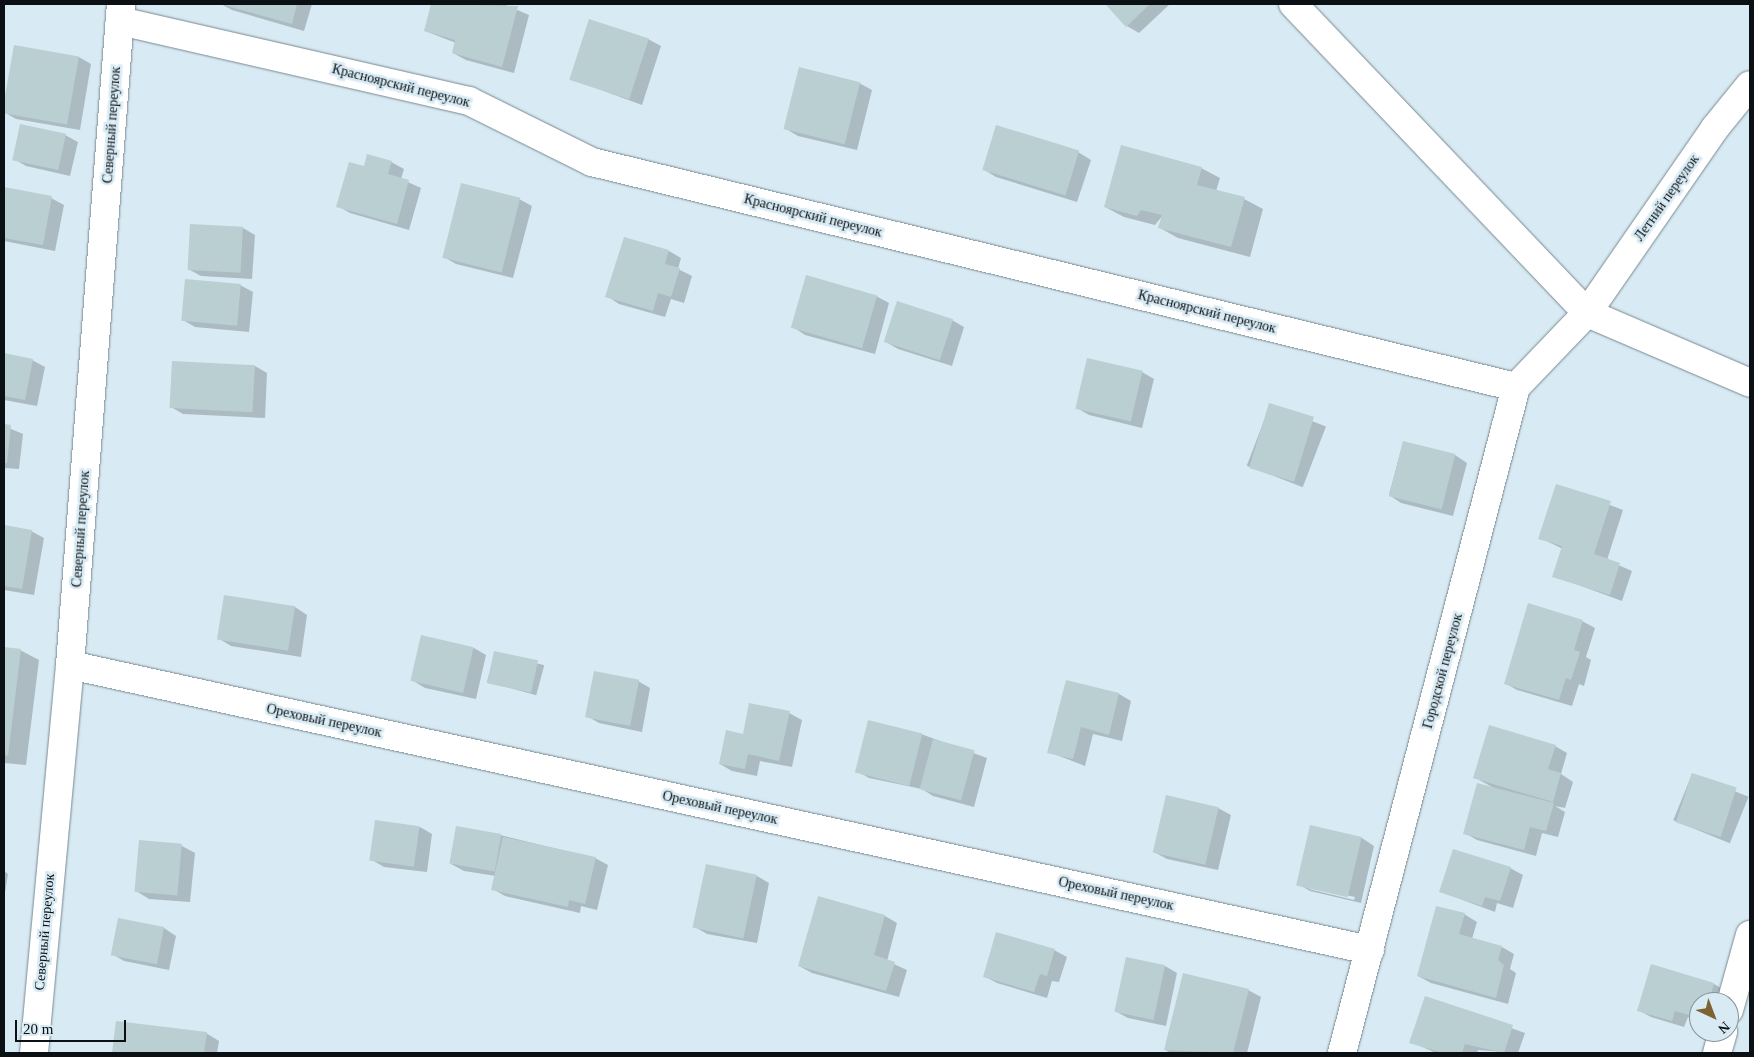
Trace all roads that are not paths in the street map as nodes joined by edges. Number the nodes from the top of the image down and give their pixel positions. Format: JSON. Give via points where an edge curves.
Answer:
{"nodes":[{"id":1,"x":1292,"y":4,"type":"edge"},
{"id":2,"x":121,"y":13,"type":"edge"},
{"id":3,"x":1750,"y":85,"type":"edge"},
{"id":4,"x":1588,"y":313,"type":"junction"},
{"id":5,"x":1750,"y":383,"type":"edge"},
{"id":6,"x":1516,"y":387,"type":"junction"},
{"id":7,"x":70,"y":665,"type":"junction"},
{"id":8,"x":1750,"y":935,"type":"edge"},
{"id":9,"x":1370,"y":950,"type":"junction"},
{"id":10,"x":1734,"y":992,"type":"edge"},
{"id":11,"x":34,"y":1053,"type":"edge"},
{"id":12,"x":1342,"y":1053,"type":"edge"}],
"edges":[{"from":1,"to":4,"type":"street"},
{"from":2,"to":6,"type":"street","name":"Красноярский переулок","via":[[469,101],[592,162]]},
{"from":2,"to":7,"type":"street","name":"Северный переулок"},
{"from":3,"to":4,"type":"street","name":"Летний переулок","via":[[1715,128]]},
{"from":4,"to":5,"type":"street"},
{"from":4,"to":6,"type":"street","name":"Городской переулок"},
{"from":6,"to":9,"type":"street","name":"Городской переулок"},
{"from":7,"to":9,"type":"street","name":"Ореховый переулок"},
{"from":7,"to":11,"type":"street","name":"Северный переулок"},
{"from":8,"to":10,"type":"street"},
{"from":9,"to":12,"type":"street","name":"Городской переулок"}]}
